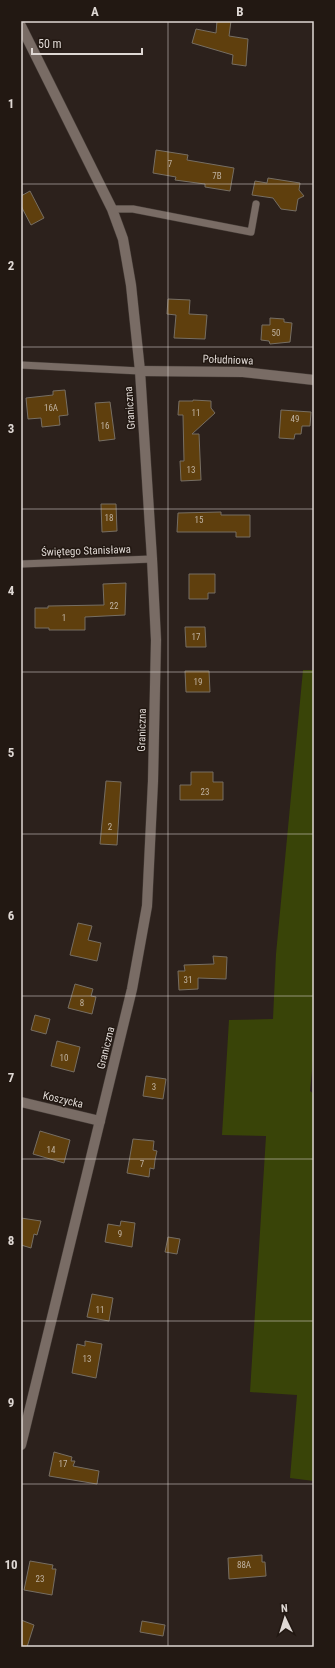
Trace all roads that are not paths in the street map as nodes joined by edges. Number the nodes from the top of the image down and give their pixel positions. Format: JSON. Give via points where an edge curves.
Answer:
{"nodes":[{"id":1,"x":21,"y":26,"type":"edge"},
{"id":2,"x":256,"y":204,"type":"dead end"},
{"id":3,"x":112,"y":209,"type":"junction"},
{"id":4,"x":21,"y":365,"type":"edge"},
{"id":5,"x":140,"y":371,"type":"junction"},
{"id":6,"x":314,"y":380,"type":"edge"},
{"id":7,"x":152,"y":559,"type":"junction"},
{"id":8,"x":21,"y":564,"type":"edge"},
{"id":9,"x":21,"y":1102,"type":"edge"},
{"id":10,"x":100,"y":1121,"type":"junction"},
{"id":11,"x":21,"y":1445,"type":"edge"}],
"edges":[{"from":1,"to":3,"type":"street","name":"Graniczna"},
{"from":2,"to":3,"type":"lane","via":[[251,232],[133,209]]},
{"from":3,"to":5,"type":"street","name":"Graniczna","via":[[123,239],[131,285]]},
{"from":4,"to":5,"type":"lane"},
{"from":5,"to":6,"type":"street","name":"Południowa","via":[[243,372]]},
{"from":5,"to":7,"type":"street","name":"Graniczna"},
{"from":7,"to":8,"type":"lane","name":"Świętego Stanisława"},
{"from":7,"to":10,"type":"street","name":"Graniczna","via":[[156,648],[147,906],[132,989]]},
{"from":9,"to":10,"type":"street","name":"Koszycka"},
{"from":10,"to":11,"type":"street","name":"Graniczna"}]}
